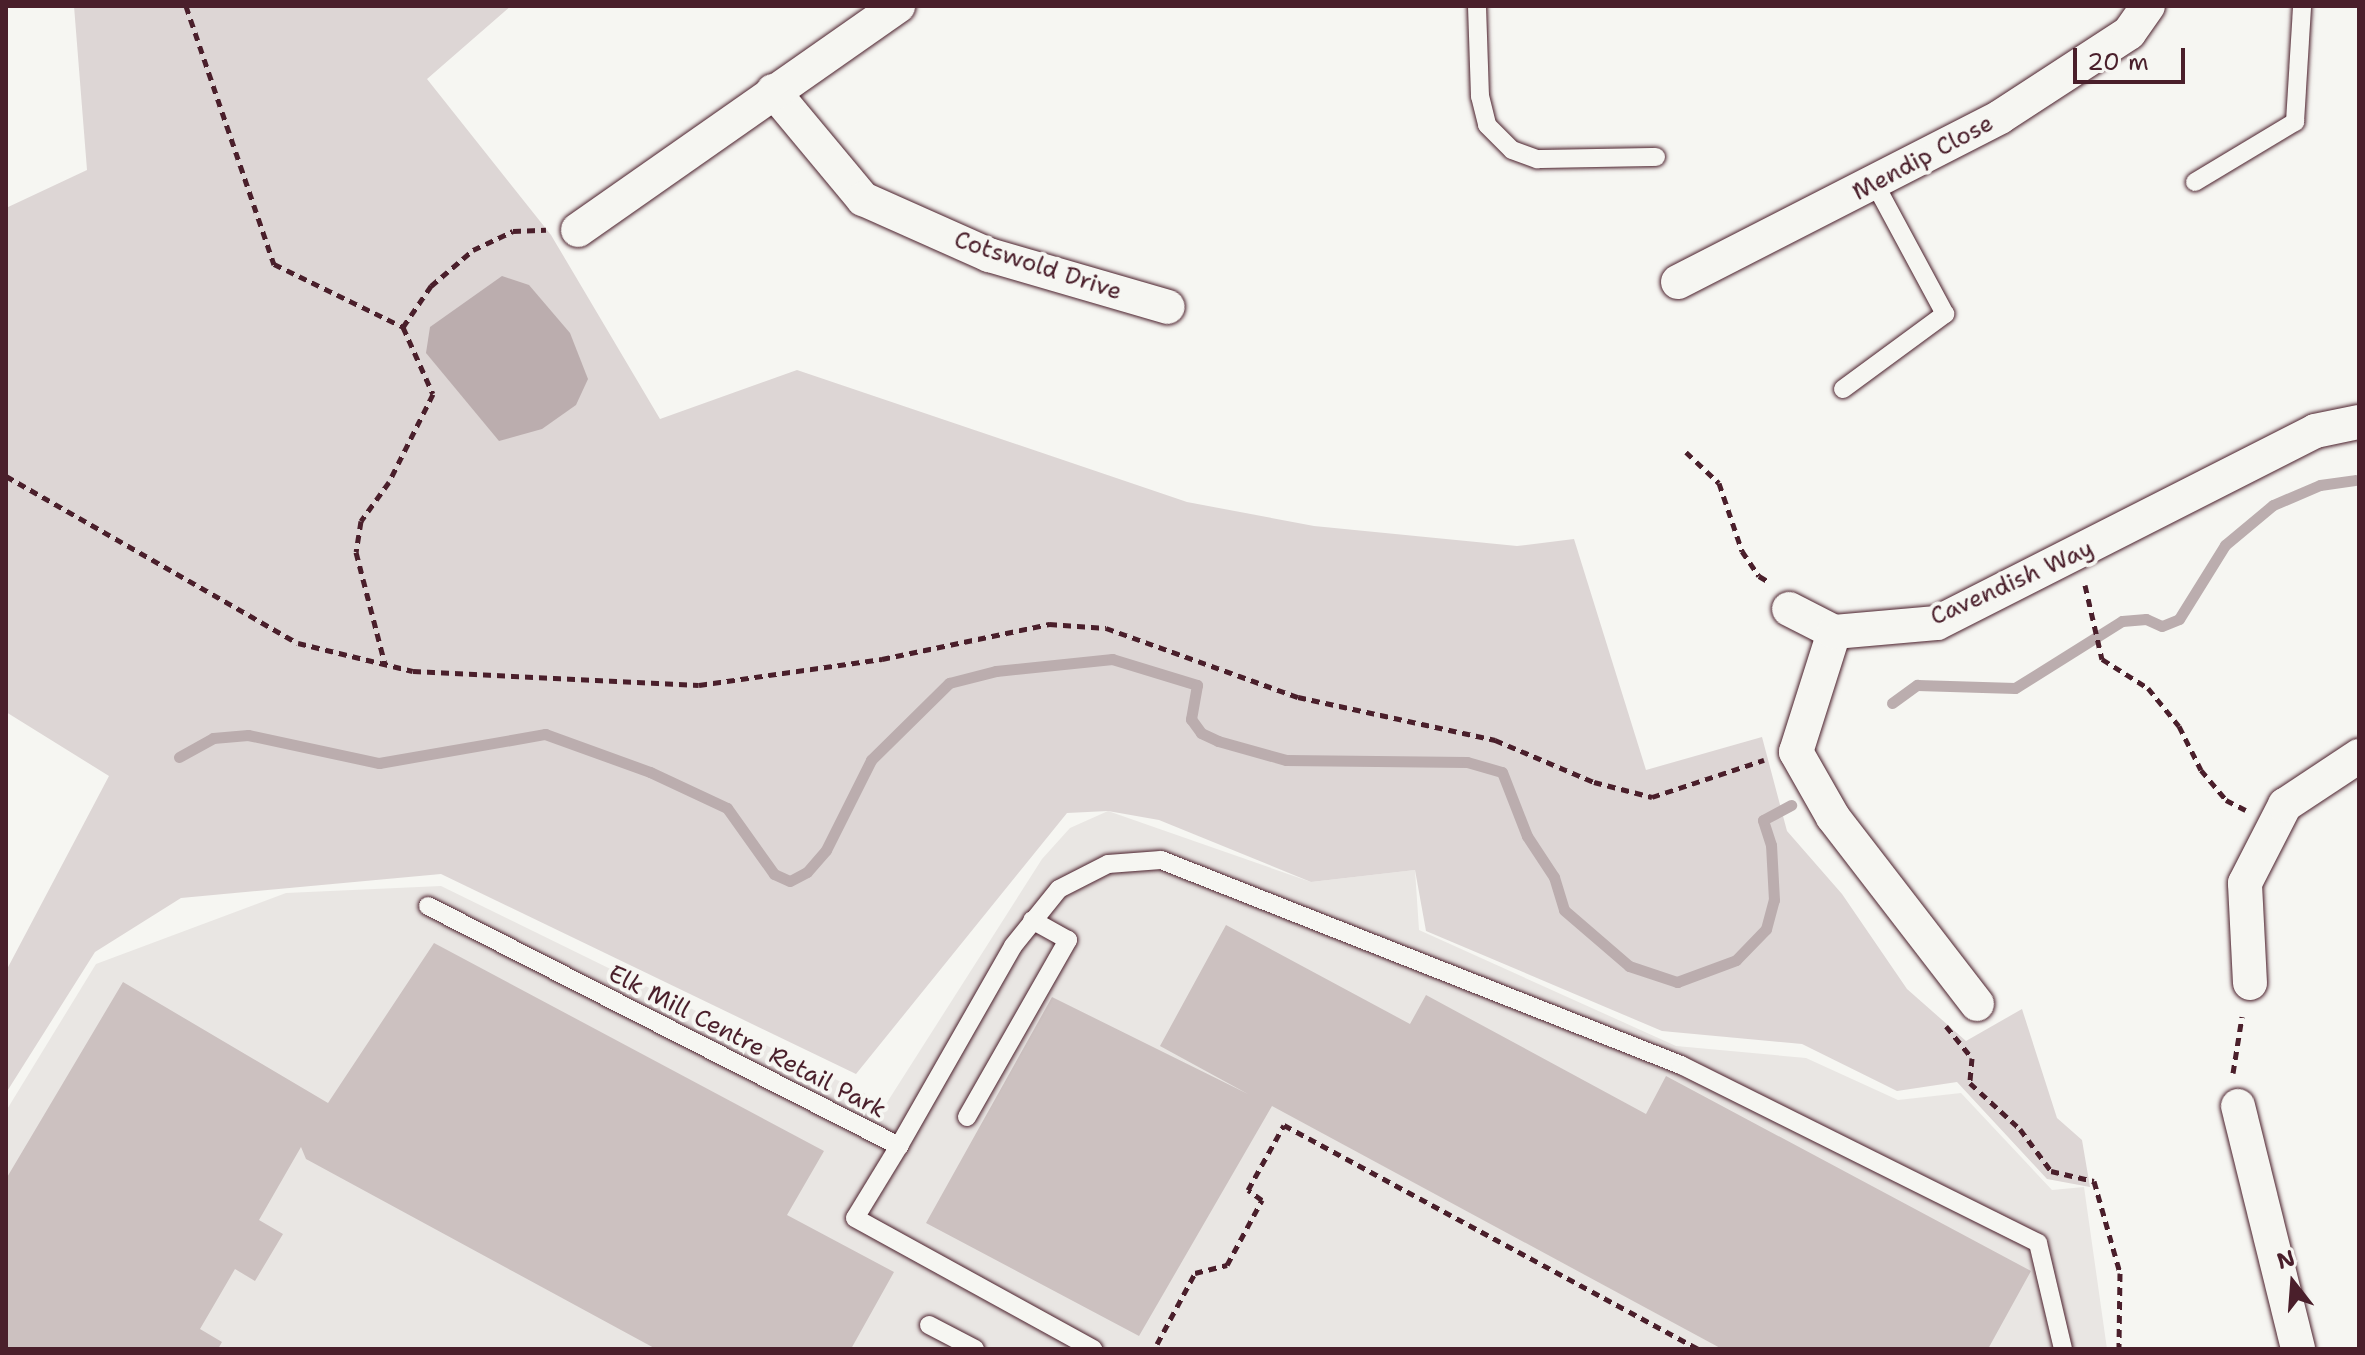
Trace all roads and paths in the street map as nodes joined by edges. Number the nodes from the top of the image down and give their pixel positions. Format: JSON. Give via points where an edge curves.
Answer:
{"nodes":[{"id":1,"x":186,"y":6,"type":"edge"},
{"id":2,"x":898,"y":6,"type":"edge"},
{"id":3,"x":1477,"y":6,"type":"edge"},
{"id":4,"x":2148,"y":6,"type":"edge"},
{"id":5,"x":2302,"y":6,"type":"edge"},
{"id":6,"x":773,"y":91,"type":"junction"},
{"id":7,"x":1656,"y":157,"type":"dead end"},
{"id":8,"x":2195,"y":182,"type":"dead end"},
{"id":9,"x":1875,"y":184,"type":"junction"},
{"id":10,"x":578,"y":230,"type":"joint"},
{"id":11,"x":1678,"y":282,"type":"dead end"},
{"id":12,"x":1168,"y":307,"type":"dead end"},
{"id":13,"x":403,"y":327,"type":"junction"},
{"id":14,"x":1843,"y":389,"type":"dead end"},
{"id":15,"x":2359,"y":422,"type":"edge"},
{"id":16,"x":1686,"y":452,"type":"dead end"},
{"id":17,"x":6,"y":476,"type":"edge"},
{"id":18,"x":1789,"y":609,"type":"joint"},
{"id":19,"x":2091,"y":613,"type":"dead end"},
{"id":20,"x":1834,"y":632,"type":"junction"},
{"id":21,"x":385,"y":664,"type":"junction"},
{"id":22,"x":1796,"y":752,"type":"junction"},
{"id":23,"x":2359,"y":756,"type":"edge"},
{"id":24,"x":2276,"y":824,"type":"junction"},
{"id":25,"x":428,"y":906,"type":"dead end"},
{"id":26,"x":1032,"y":920,"type":"junction"},
{"id":27,"x":2250,"y":983,"type":"joint"},
{"id":28,"x":1977,"y":1004,"type":"dead end"},
{"id":29,"x":1939,"y":1013,"type":"dead end"},
{"id":30,"x":2238,"y":1106,"type":"joint"},
{"id":31,"x":967,"y":1117,"type":"dead end"},
{"id":32,"x":899,"y":1146,"type":"junction"},
{"id":33,"x":929,"y":1325,"type":"dead end"},
{"id":34,"x":1157,"y":1344,"type":"dead end"},
{"id":35,"x":975,"y":1349,"type":"edge"},
{"id":36,"x":1093,"y":1349,"type":"edge"},
{"id":37,"x":1699,"y":1349,"type":"edge"},
{"id":38,"x":2063,"y":1349,"type":"edge"},
{"id":39,"x":2119,"y":1349,"type":"edge"},
{"id":40,"x":2298,"y":1349,"type":"edge"}],
"edges":[{"from":1,"to":13,"type":"path","via":[[274,264]]},
{"from":2,"to":6,"type":"street"},
{"from":3,"to":7,"type":"lane","via":[[1480,96],[1487,125],[1512,150],[1537,159]]},
{"from":4,"to":9,"type":"street","name":"Mendip Close","via":[[2129,33],[2000,117]]},
{"from":5,"to":8,"type":"lane","via":[[2295,122]]},
{"from":6,"to":10,"type":"street"},
{"from":6,"to":12,"type":"street","name":"Cotswold Drive","via":[[863,199],[989,255]]},
{"from":9,"to":11,"type":"street","name":"Mendip Close"},
{"from":9,"to":14,"type":"lane","via":[[1945,314]]},
{"from":10,"to":13,"type":"path","via":[[513,231],[473,250],[431,286]]},
{"from":13,"to":21,"type":"path","via":[[433,394],[389,482],[361,521],[356,552]]},
{"from":15,"to":20,"type":"street","name":"Cavendish Way","via":[[2315,431],[1937,623]]},
{"from":16,"to":18,"type":"path","via":[[1719,483],[1742,551],[1759,576],[1784,589]]},
{"from":17,"to":21,"type":"path","via":[[298,643]]},
{"from":18,"to":20,"type":"street"},
{"from":19,"to":24,"type":"path","via":[[2102,659],[2148,688],[2226,800]]},
{"from":20,"to":22,"type":"street"},
{"from":21,"to":22,"type":"path","via":[[413,671],[699,685],[1063,625],[1106,628],[1298,697],[1495,740],[1594,782],[1652,797]]},
{"from":22,"to":28,"type":"street","via":[[1833,817]]},
{"from":23,"to":24,"type":"street","via":[[2285,805]]},
{"from":24,"to":27,"type":"street","via":[[2245,883]]},
{"from":25,"to":32,"type":"lane","name":"Elk Mill Centre Retail Park"},
{"from":26,"to":31,"type":"lane","via":[[1068,940]]},
{"from":26,"to":32,"type":"lane"},
{"from":26,"to":38,"type":"lane","via":[[1059,889],[1108,864],[1161,860],[1681,1065],[2038,1243]]},
{"from":27,"to":30,"type":"path","via":[[2231,1064]]},
{"from":29,"to":39,"type":"path","via":[[1972,1058],[1970,1083],[2020,1129],[2051,1171],[2094,1181],[2120,1273]]},
{"from":30,"to":40,"type":"street"},
{"from":32,"to":36,"type":"lane","name":"Elk Mill Centre Retail Park","via":[[855,1218]]},
{"from":33,"to":35,"type":"lane"},
{"from":34,"to":37,"type":"path","via":[[1195,1273],[1227,1265],[1262,1200],[1248,1190],[1284,1125]]}]}
